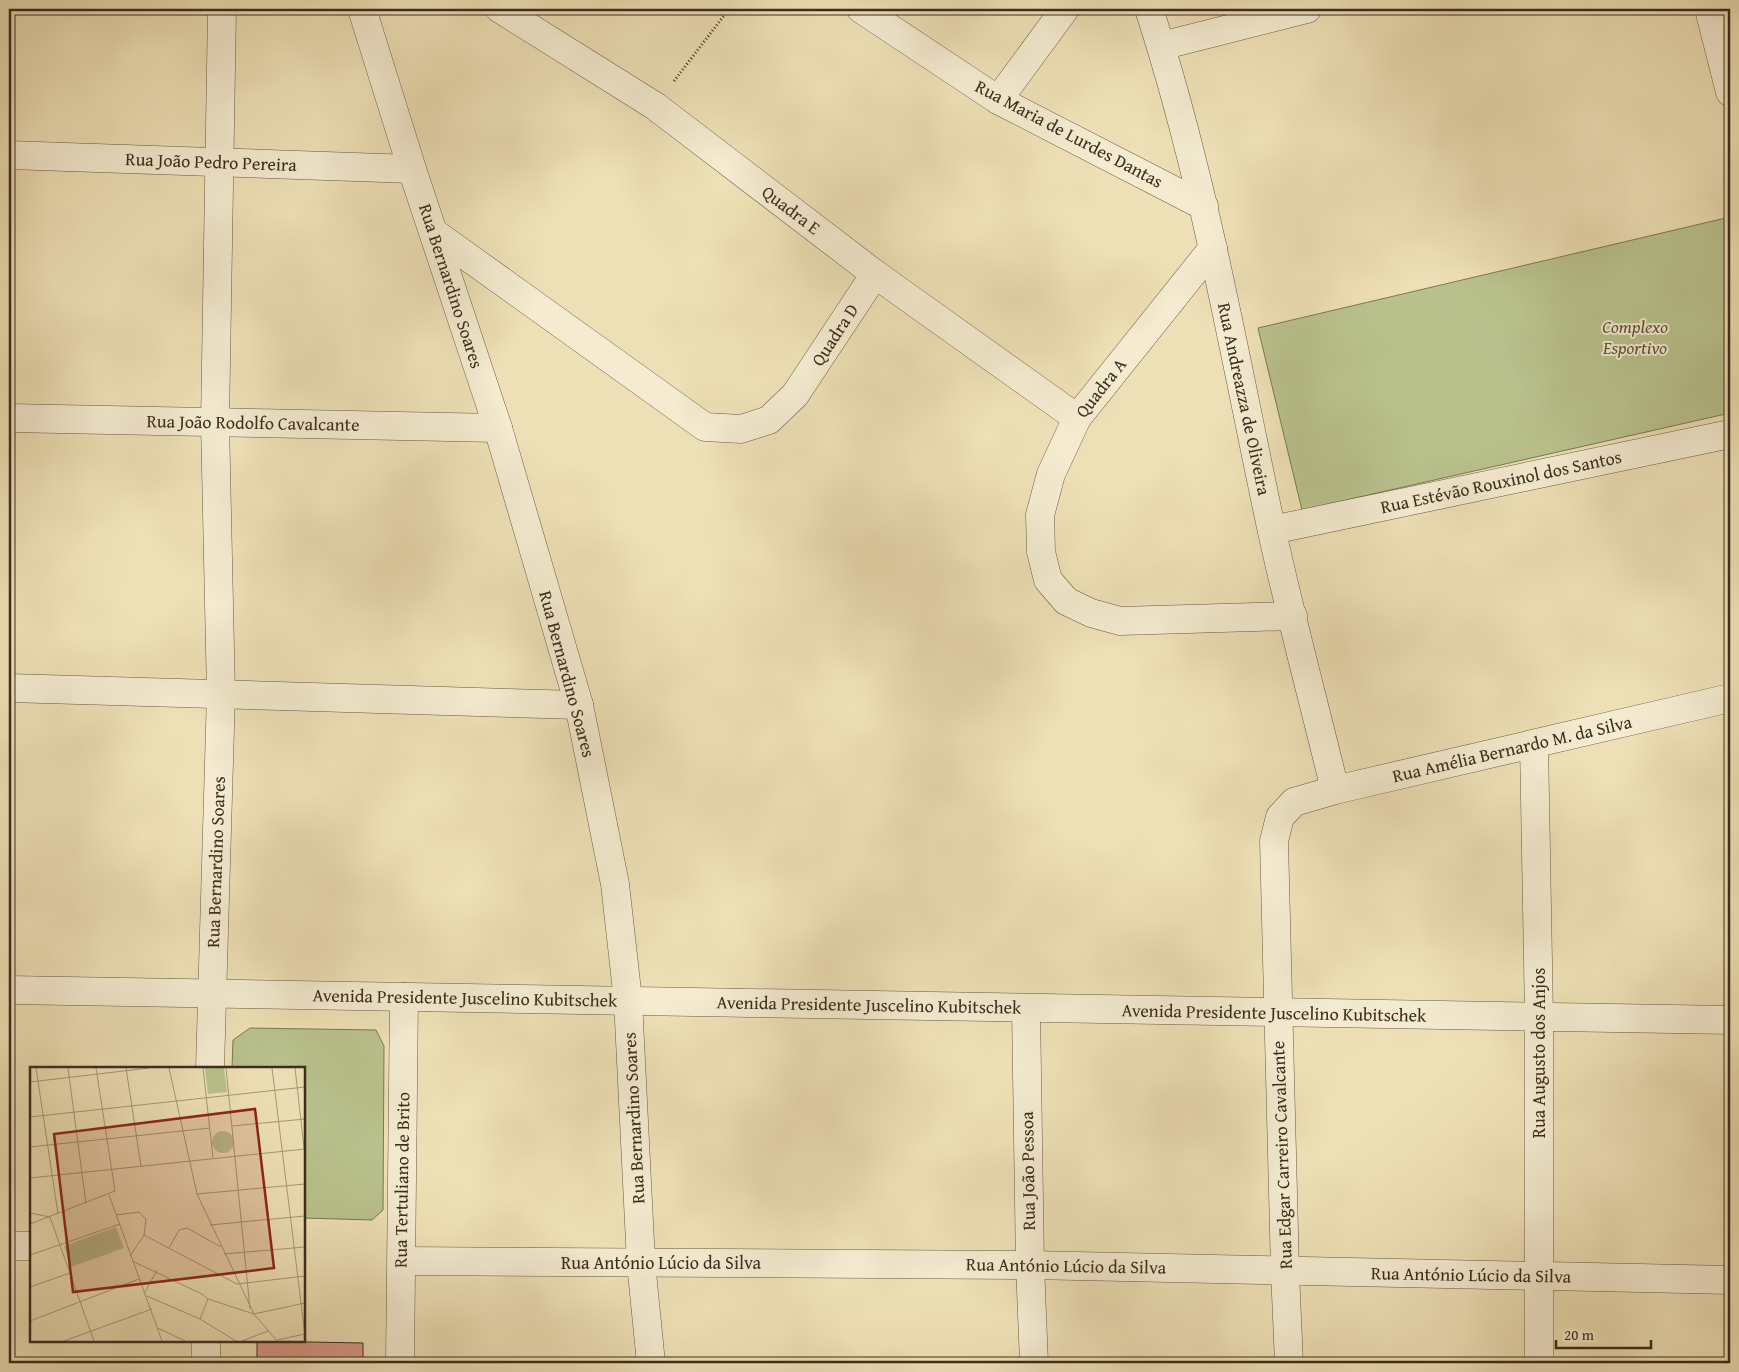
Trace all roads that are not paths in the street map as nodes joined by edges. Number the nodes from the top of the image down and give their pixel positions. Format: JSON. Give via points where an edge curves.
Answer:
{"nodes":[{"id":1,"x":222,"y":9,"type":"edge"},
{"id":2,"x":362,"y":9,"type":"edge"},
{"id":3,"x":500,"y":9,"type":"edge"},
{"id":4,"x":861,"y":9,"type":"edge"},
{"id":5,"x":1066,"y":9,"type":"edge"},
{"id":6,"x":1149,"y":9,"type":"edge"},
{"id":7,"x":1308,"y":9,"type":"edge"},
{"id":8,"x":1709,"y":9,"type":"edge"},
{"id":9,"x":1161,"y":46,"type":"junction"},
{"id":10,"x":1730,"y":92,"type":"edge"},
{"id":11,"x":998,"y":100,"type":"junction"},
{"id":12,"x":9,"y":155,"type":"edge"},
{"id":13,"x":219,"y":162,"type":"junction"},
{"id":14,"x":412,"y":169,"type":"junction"},
{"id":15,"x":1204,"y":206,"type":"junction"},
{"id":16,"x":433,"y":232,"type":"junction"},
{"id":17,"x":1213,"y":248,"type":"junction"},
{"id":18,"x":875,"y":274,"type":"junction"},
{"id":19,"x":9,"y":418,"type":"edge"},
{"id":20,"x":1077,"y":418,"type":"junction"},
{"id":21,"x":215,"y":422,"type":"junction"},
{"id":22,"x":498,"y":428,"type":"junction"},
{"id":23,"x":1730,"y":434,"type":"edge"},
{"id":24,"x":1272,"y":530,"type":"junction"},
{"id":25,"x":1293,"y":616,"type":"junction"},
{"id":26,"x":9,"y":688,"type":"edge"},
{"id":27,"x":221,"y":694,"type":"junction"},
{"id":28,"x":1730,"y":698,"type":"edge"},
{"id":29,"x":579,"y":705,"type":"junction"},
{"id":30,"x":1534,"y":744,"type":"junction"},
{"id":31,"x":1335,"y":790,"type":"junction"},
{"id":32,"x":1294,"y":802,"type":"joint"},
{"id":33,"x":9,"y":990,"type":"edge"},
{"id":34,"x":212,"y":994,"type":"junction"},
{"id":35,"x":404,"y":997,"type":"junction"},
{"id":36,"x":628,"y":1000,"type":"junction"},
{"id":37,"x":1026,"y":1009,"type":"junction"},
{"id":38,"x":1278,"y":1013,"type":"junction"},
{"id":39,"x":1539,"y":1016,"type":"junction"},
{"id":40,"x":1730,"y":1020,"type":"edge"},
{"id":41,"x":210,"y":1067,"type":"edge"},
{"id":42,"x":9,"y":1246,"type":"edge"},
{"id":43,"x":30,"y":1246,"type":"edge"},
{"id":44,"x":402,"y":1261,"type":"junction"},
{"id":45,"x":642,"y":1263,"type":"junction"},
{"id":46,"x":1030,"y":1265,"type":"junction"},
{"id":47,"x":1285,"y":1271,"type":"junction"},
{"id":48,"x":1539,"y":1277,"type":"junction"},
{"id":49,"x":1730,"y":1280,"type":"edge"},
{"id":50,"x":206,"y":1342,"type":"edge"},
{"id":51,"x":206,"y":1363,"type":"edge"},
{"id":52,"x":400,"y":1363,"type":"edge"},
{"id":53,"x":651,"y":1363,"type":"edge"},
{"id":54,"x":1034,"y":1363,"type":"edge"},
{"id":55,"x":1289,"y":1363,"type":"edge"},
{"id":56,"x":1539,"y":1363,"type":"edge"}],
"edges":[{"from":1,"to":13,"type":"street","name":"Rua Bernardino Soares"},
{"from":2,"to":14,"type":"street","name":"Rua Bernardino Soares"},
{"from":3,"to":18,"type":"street","name":"Quadra E","via":[[655,106]]},
{"from":4,"to":11,"type":"street","name":"Rua Maria de Lurdes Dantas"},
{"from":5,"to":11,"type":"street"},
{"from":6,"to":9,"type":"street","name":"Rua Andreazza de Oliveira"},
{"from":7,"to":9,"type":"street"},
{"from":8,"to":10,"type":"street"},
{"from":9,"to":15,"type":"street","name":"Rua Andreazza de Oliveira"},
{"from":11,"to":15,"type":"street","name":"Rua Maria de Lurdes Dantas"},
{"from":12,"to":13,"type":"street","name":"Rua João Pedro Pereira"},
{"from":13,"to":14,"type":"street","name":"Rua João Pedro Pereira"},
{"from":13,"to":21,"type":"street","name":"Rua Bernardino Soares"},
{"from":14,"to":16,"type":"street","name":"Rua Bernardino Soares"},
{"from":15,"to":17,"type":"street","name":"Rua Andreazza de Oliveira"},
{"from":16,"to":18,"type":"street","name":"Quadra D","via":[[705,427],[741,429],[769,420],[795,395]]},
{"from":16,"to":22,"type":"street","name":"Rua Bernardino Soares"},
{"from":17,"to":20,"type":"street","name":"Quadra A"},
{"from":17,"to":24,"type":"street","name":"Rua Andreazza de Oliveira"},
{"from":18,"to":20,"type":"street","name":"Quadra E"},
{"from":19,"to":21,"type":"street","name":"Rua João Rodolfo Cavalcante"},
{"from":20,"to":25,"type":"street","name":"Quadra A","via":[[1051,474],[1040,515],[1040,552],[1048,580],[1066,601],[1091,613],[1120,620]]},
{"from":21,"to":22,"type":"street","name":"Rua João Rodolfo Cavalcante"},
{"from":21,"to":27,"type":"street","name":"Rua Bernardino Soares"},
{"from":22,"to":29,"type":"street","name":"Rua Bernardino Soares"},
{"from":23,"to":24,"type":"street","name":"Rua Estévão Rouxinol dos Santos"},
{"from":24,"to":25,"type":"street","name":"Rua Andreazza de Oliveira"},
{"from":25,"to":31,"type":"street","name":"Rua Andreazza de Oliveira"},
{"from":26,"to":27,"type":"street"},
{"from":27,"to":29,"type":"street"},
{"from":27,"to":34,"type":"street","name":"Rua Bernardino Soares"},
{"from":28,"to":30,"type":"street","name":"Rua Amélia Bernardo M. da Silva"},
{"from":29,"to":36,"type":"street","name":"Rua Bernardino Soares","via":[[615,884]]},
{"from":30,"to":31,"type":"street","name":"Rua Amélia Bernardo M. da Silva"},
{"from":30,"to":39,"type":"street","name":"Rua Augusto dos Anjos"},
{"from":31,"to":32,"type":"street","name":"Rua Amélia Bernardo M. da Silva"},
{"from":32,"to":38,"type":"street","name":"Rua Edgar Carreiro Cavalcante","via":[[1280,817],[1274,841]]},
{"from":33,"to":34,"type":"street","name":"Avenida Presidente Juscelino Kubitschek"},
{"from":34,"to":35,"type":"street","name":"Avenida Presidente Juscelino Kubitschek"},
{"from":34,"to":41,"type":"street","name":"Rua Bernardino Soares"},
{"from":35,"to":36,"type":"street","name":"Avenida Presidente Juscelino Kubitschek"},
{"from":35,"to":44,"type":"street","name":"Rua Tertuliano de Brito"},
{"from":36,"to":37,"type":"street","name":"Avenida Presidente Juscelino Kubitschek"},
{"from":36,"to":45,"type":"street","name":"Rua Bernardino Soares"},
{"from":37,"to":38,"type":"street","name":"Avenida Presidente Juscelino Kubitschek"},
{"from":37,"to":46,"type":"street","name":"Rua João Pessoa"},
{"from":38,"to":39,"type":"street","name":"Avenida Presidente Juscelino Kubitschek"},
{"from":38,"to":47,"type":"street","name":"Rua Edgar Carreiro Cavalcante"},
{"from":39,"to":40,"type":"street","name":"Avenida Presidente Juscelino Kubitschek"},
{"from":39,"to":48,"type":"street","name":"Rua Augusto dos Anjos"},
{"from":42,"to":43,"type":"street"},
{"from":44,"to":45,"type":"street","name":"Rua António Lúcio da Silva"},
{"from":44,"to":52,"type":"street","name":"Rua Tertuliano de Brito"},
{"from":45,"to":46,"type":"street","name":"Rua António Lúcio da Silva"},
{"from":45,"to":53,"type":"street","name":"Rua Bernardino Soares"},
{"from":46,"to":47,"type":"street","name":"Rua António Lúcio da Silva"},
{"from":46,"to":54,"type":"street","name":"Rua João Pessoa"},
{"from":47,"to":48,"type":"street","name":"Rua António Lúcio da Silva"},
{"from":47,"to":55,"type":"street","name":"Rua Edgar Carreiro Cavalcante"},
{"from":48,"to":49,"type":"street","name":"Rua António Lúcio da Silva"},
{"from":48,"to":56,"type":"street","name":"Rua Augusto dos Anjos"},
{"from":50,"to":51,"type":"street"}]}
